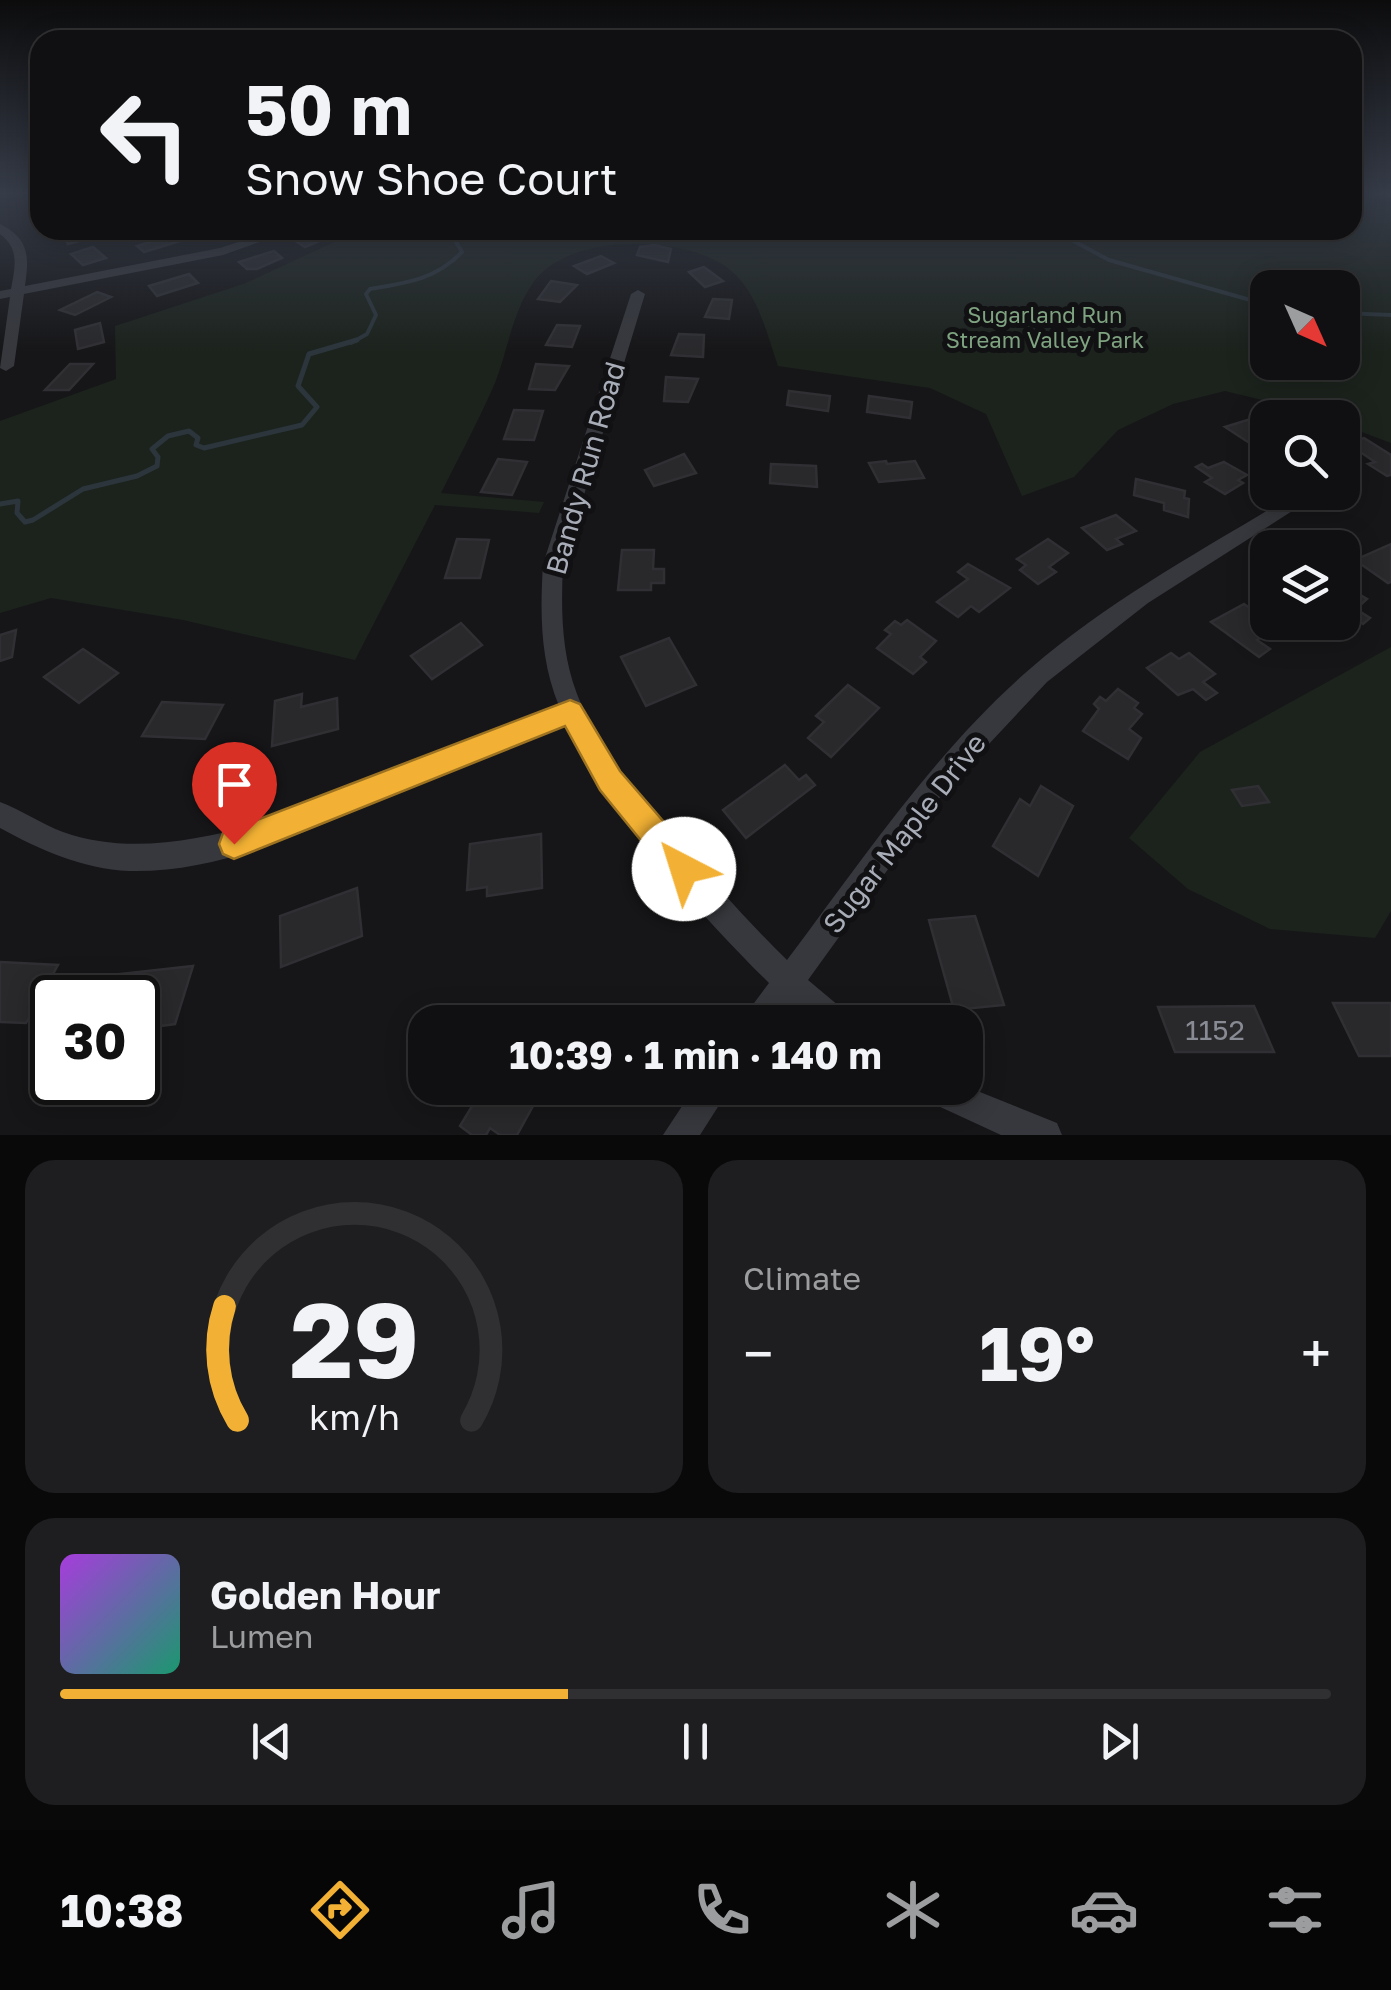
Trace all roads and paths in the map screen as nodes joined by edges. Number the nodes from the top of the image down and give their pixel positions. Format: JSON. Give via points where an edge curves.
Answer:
{"nodes":[{"id":1,"x":17,"y":246,"type":"edge"},
{"id":2,"x":242,"y":246,"type":"edge"},
{"id":3,"x":236,"y":248,"type":"joint"},
{"id":4,"x":18,"y":292,"type":"junction"},
{"id":5,"x":638,"y":294,"type":"dead end"},
{"id":6,"x":0,"y":295,"type":"edge"},
{"id":7,"x":6,"y":366,"type":"dead end"},
{"id":8,"x":1284,"y":510,"type":"edge"},
{"id":9,"x":570,"y":712,"type":"junction"},
{"id":10,"x":0,"y":814,"type":"edge"},
{"id":11,"x":790,"y":986,"type":"junction"},
{"id":12,"x":774,"y":1005,"type":"edge"},
{"id":13,"x":813,"y":1005,"type":"edge"},
{"id":14,"x":702,"y":1105,"type":"edge"},
{"id":15,"x":968,"y":1105,"type":"edge"},
{"id":16,"x":680,"y":1135,"type":"edge"},
{"id":17,"x":1045,"y":1135,"type":"edge"}],
"edges":[{"from":1,"to":4,"type":"street"},
{"from":2,"to":3,"type":"street"},
{"from":3,"to":4,"type":"street"},
{"from":4,"to":6,"type":"street"},
{"from":4,"to":7,"type":"street"},
{"from":5,"to":9,"type":"street","name":"Bandy Run Road","via":[[554,564],[550,638]]},
{"from":8,"to":11,"type":"street","name":"Sugar Maple Drive","via":[[1140,597],[1039,675],[934,785]]},
{"from":9,"to":10,"type":"street","via":[[260,837],[208,850],[162,857],[76,852]]},
{"from":9,"to":11,"type":"street","name":"Bandy Run Road","via":[[610,781]]},
{"from":11,"to":12,"type":"street","name":"Sugar Maple Drive"},
{"from":11,"to":13,"type":"street","name":"Bandy Run Road"},
{"from":14,"to":16,"type":"street"},
{"from":15,"to":17,"type":"street"}]}
